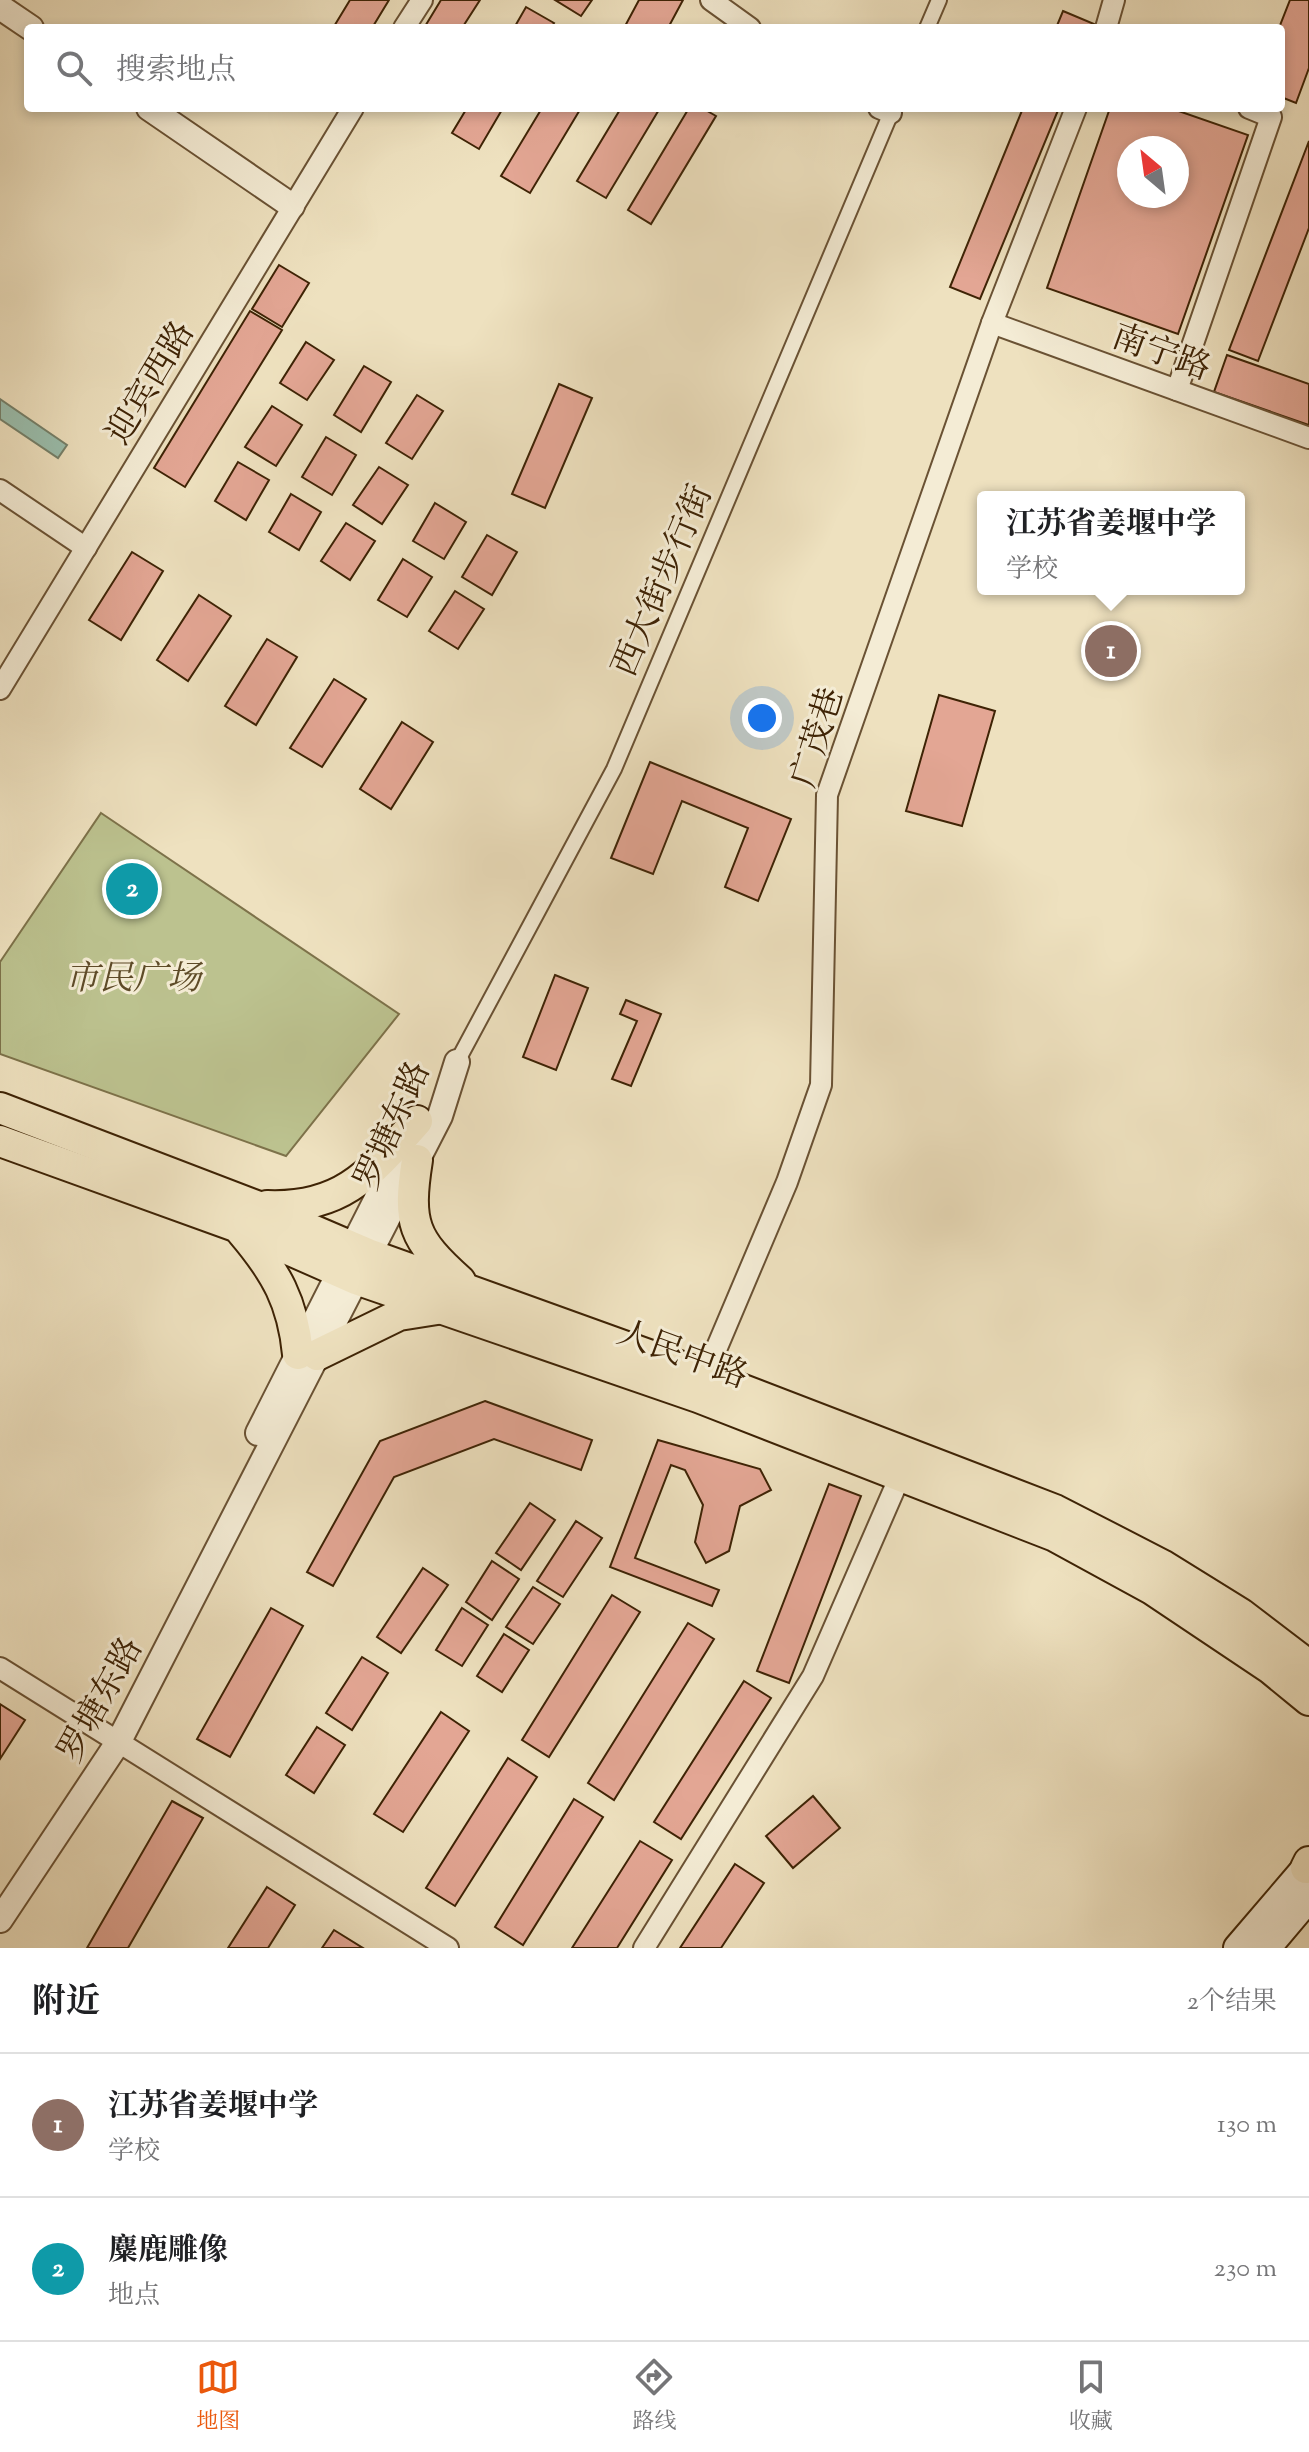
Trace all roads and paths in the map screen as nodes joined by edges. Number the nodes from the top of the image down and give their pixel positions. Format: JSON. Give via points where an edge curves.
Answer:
{"nodes":[{"id":1,"x":422,"y":0,"type":"edge"},
{"id":2,"x":711,"y":0,"type":"edge"},
{"id":3,"x":939,"y":0,"type":"edge"},
{"id":4,"x":1114,"y":0,"type":"edge"},
{"id":5,"x":0,"y":7,"type":"edge"},
{"id":6,"x":25,"y":24,"type":"edge"},
{"id":7,"x":407,"y":24,"type":"edge"},
{"id":8,"x":744,"y":24,"type":"edge"},
{"id":9,"x":929,"y":24,"type":"edge"},
{"id":10,"x":1107,"y":24,"type":"edge"},
{"id":11,"x":155,"y":112,"type":"edge"},
{"id":12,"x":351,"y":112,"type":"edge"},
{"id":13,"x":887,"y":112,"type":"edge"},
{"id":14,"x":1074,"y":112,"type":"edge"},
{"id":15,"x":1259,"y":112,"type":"edge"},
{"id":16,"x":292,"y":206,"type":"junction"},
{"id":17,"x":992,"y":323,"type":"junction"},
{"id":18,"x":1177,"y":390,"type":"junction"},
{"id":19,"x":1309,"y":438,"type":"edge"},
{"id":20,"x":0,"y":490,"type":"edge"},
{"id":21,"x":86,"y":548,"type":"junction"},
{"id":22,"x":0,"y":689,"type":"edge"},
{"id":23,"x":457,"y":1062,"type":"junction"},
{"id":24,"x":0,"y":1108,"type":"edge"},
{"id":25,"x":417,"y":1121,"type":"junction"},
{"id":26,"x":0,"y":1141,"type":"edge"},
{"id":27,"x":417,"y":1160,"type":"junction"},
{"id":28,"x":247,"y":1217,"type":"junction"},
{"id":29,"x":354,"y":1263,"type":"junction"},
{"id":30,"x":470,"y":1291,"type":"junction"},
{"id":31,"x":441,"y":1308,"type":"junction"},
{"id":32,"x":307,"y":1354,"type":"junction"},
{"id":33,"x":701,"y":1386,"type":"junction"},
{"id":34,"x":904,"y":1464,"type":"junction"},
{"id":35,"x":1307,"y":1664,"type":"edge"},
{"id":36,"x":0,"y":1668,"type":"edge"},
{"id":37,"x":1270,"y":1668,"type":"junction"},
{"id":38,"x":1309,"y":1700,"type":"edge"},
{"id":39,"x":1309,"y":1720,"type":"edge"},
{"id":40,"x":113,"y":1737,"type":"junction"},
{"id":41,"x":1308,"y":1873,"type":"edge"},
{"id":42,"x":0,"y":1892,"type":"edge"},
{"id":43,"x":0,"y":1920,"type":"edge"},
{"id":44,"x":448,"y":1948,"type":"edge"},
{"id":45,"x":644,"y":1948,"type":"edge"},
{"id":46,"x":1238,"y":1948,"type":"edge"},
{"id":47,"x":1266,"y":1948,"type":"edge"}],
"edges":[{"from":1,"to":7,"type":"street"},
{"from":2,"to":8,"type":"street"},
{"from":3,"to":9,"type":"street"},
{"from":4,"to":10,"type":"street"},
{"from":5,"to":6,"type":"street"},
{"from":11,"to":16,"type":"street"},
{"from":12,"to":16,"type":"street","name":"迎宾西路"},
{"from":13,"to":23,"type":"street","name":"西大街步行街","via":[[614,769]]},
{"from":14,"to":17,"type":"street","name":"广茂巷"},
{"from":15,"to":18,"type":"street","via":[[1271,117]]},
{"from":16,"to":21,"type":"street","name":"迎宾西路"},
{"from":17,"to":18,"type":"street","name":"南宁路"},
{"from":17,"to":33,"type":"street","name":"广茂巷","via":[[827,795],[821,1085],[787,1182]]},
{"from":18,"to":19,"type":"street","name":"南宁路"},
{"from":20,"to":21,"type":"street"},
{"from":21,"to":22,"type":"street","name":"迎宾西路"},
{"from":23,"to":25,"type":"street","name":"罗塘东路"},
{"from":23,"to":27,"type":"street","name":"罗塘东路","via":[[440,1116]]},
{"from":24,"to":28,"type":"main road","name":"人民中路"},
{"from":25,"to":28,"type":"main road","via":[[373,1171],[337,1197]]},
{"from":25,"to":29,"type":"street","name":"罗塘东路"},
{"from":26,"to":28,"type":"main road","name":"人民中路"},
{"from":27,"to":29,"type":"street","name":"罗塘东路"},
{"from":27,"to":30,"type":"main road","via":[[413,1222],[431,1256]]},
{"from":28,"to":29,"type":"main road","name":"人民中路"},
{"from":28,"to":32,"type":"main road"},
{"from":29,"to":30,"type":"main road","name":"人民中路"},
{"from":29,"to":31,"type":"main road","name":"人民中路"},
{"from":29,"to":32,"type":"street","name":"罗塘东路"},
{"from":30,"to":33,"type":"main road","name":"人民中路"},
{"from":31,"to":32,"type":"main road","via":[[399,1315]]},
{"from":31,"to":33,"type":"main road","name":"人民中路"},
{"from":32,"to":40,"type":"street","name":"罗塘东路"},
{"from":33,"to":34,"type":"main road","name":"人民中路"},
{"from":34,"to":35,"type":"main road","name":"人民中路","via":[[1055,1510],[1162,1565],[1241,1614]]},
{"from":34,"to":37,"type":"main road","name":"人民中路","via":[[1152,1589]]},
{"from":34,"to":45,"type":"street","via":[[813,1676]]},
{"from":36,"to":40,"type":"street"},
{"from":37,"to":38,"type":"main road","name":"人民中路"},
{"from":37,"to":39,"type":"main road"},
{"from":40,"to":42,"type":"street","name":"罗塘东路"},
{"from":40,"to":43,"type":"street","name":"罗塘东路"},
{"from":40,"to":44,"type":"street"},
{"from":41,"to":46,"type":"main road"},
{"from":41,"to":47,"type":"main road"}]}
